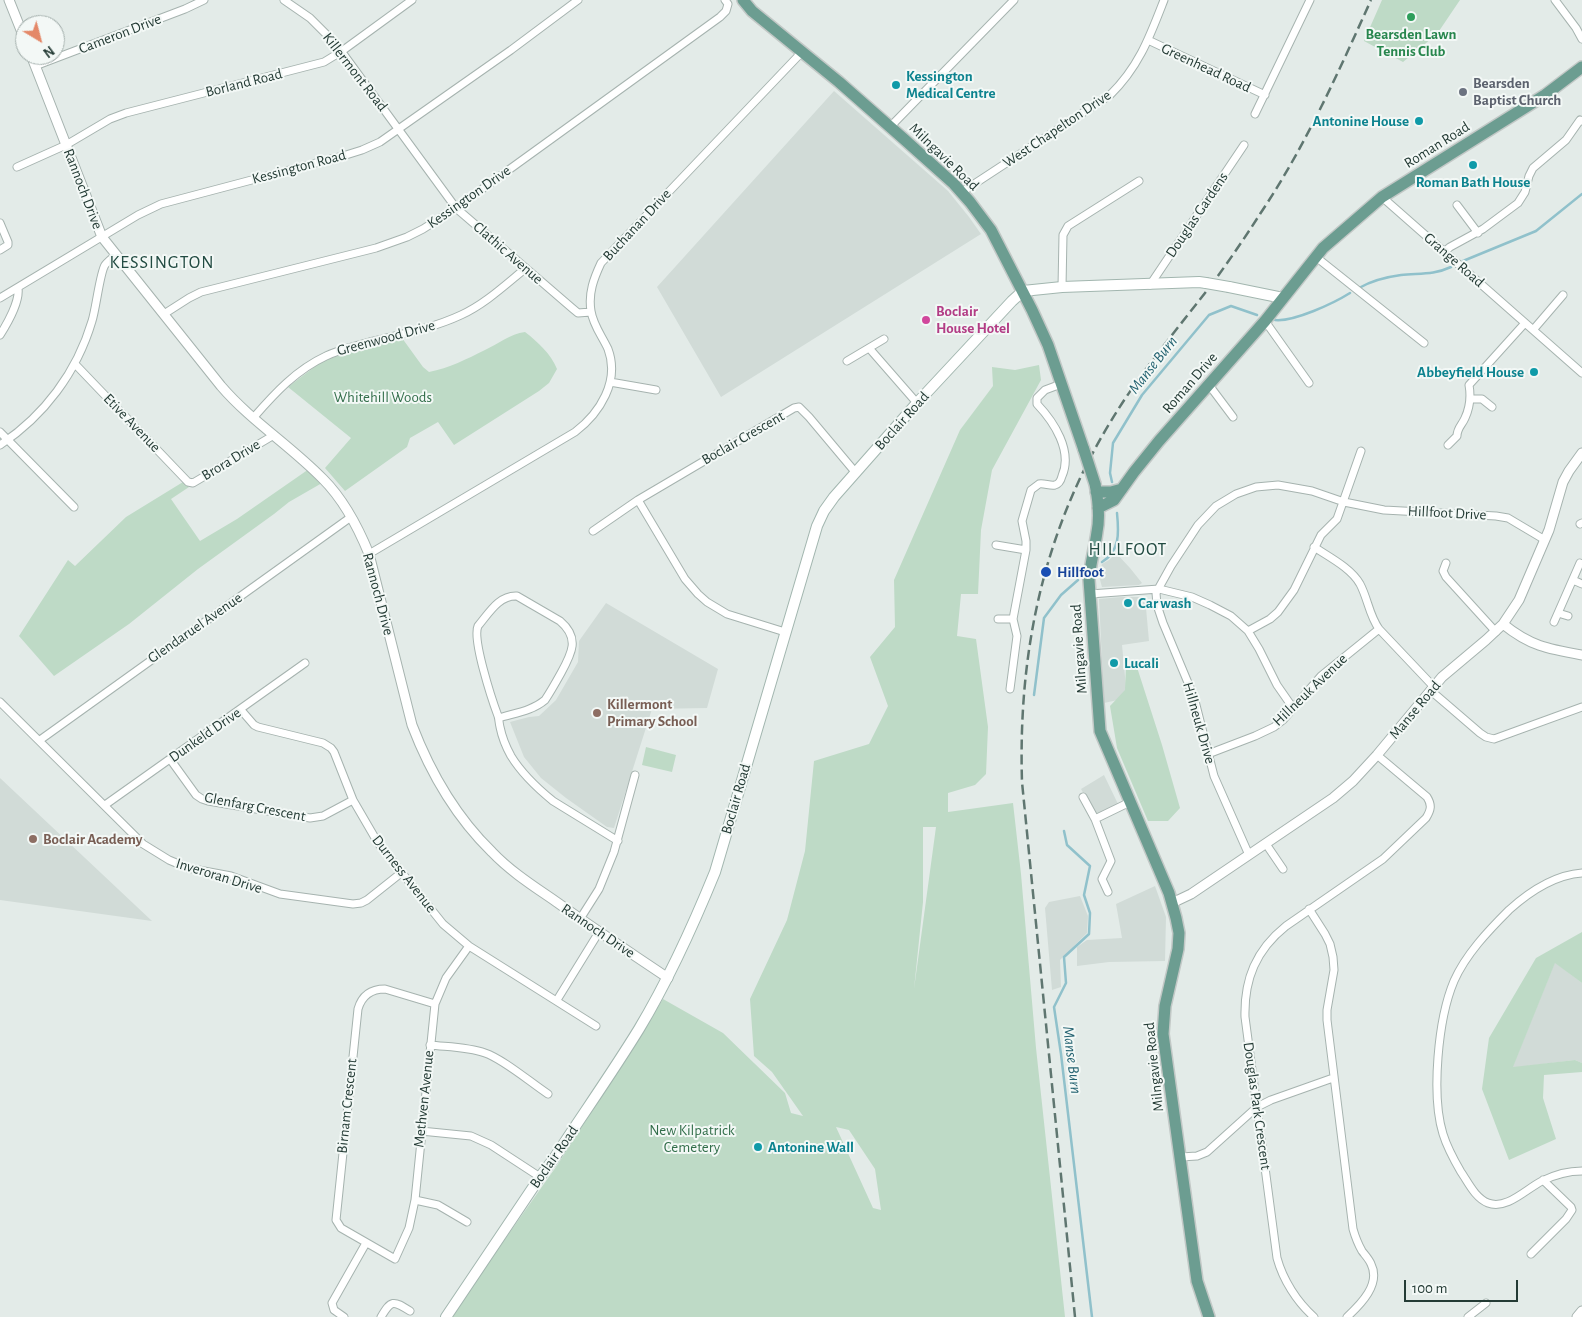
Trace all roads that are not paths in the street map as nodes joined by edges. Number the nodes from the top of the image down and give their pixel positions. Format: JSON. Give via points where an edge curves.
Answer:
{"nodes":[{"id":1,"x":10,"y":0,"type":"edge"},
{"id":2,"x":204,"y":0,"type":"edge"},
{"id":3,"x":284,"y":0,"type":"edge"},
{"id":4,"x":412,"y":0,"type":"edge"},
{"id":5,"x":578,"y":0,"type":"edge"},
{"id":6,"x":725,"y":0,"type":"edge"},
{"id":7,"x":743,"y":0,"type":"edge"},
{"id":8,"x":1014,"y":0,"type":"edge"},
{"id":9,"x":1164,"y":0,"type":"edge"},
{"id":10,"x":1310,"y":0,"type":"edge"},
{"id":11,"x":1556,"y":0,"type":"edge"},
{"id":12,"x":16,"y":15,"type":"edge"},
{"id":13,"x":1582,"y":39,"type":"edge"},
{"id":14,"x":1148,"y":40,"type":"junction"},
{"id":15,"x":342,"y":51,"type":"junction"},
{"id":16,"x":802,"y":52,"type":"junction"},
{"id":17,"x":35,"y":66,"type":"joint"},
{"id":18,"x":1582,"y":69,"type":"edge"},
{"id":19,"x":1264,"y":95,"type":"junction"},
{"id":20,"x":1255,"y":114,"type":"dead end"},
{"id":21,"x":1581,"y":119,"type":"edge"},
{"id":22,"x":890,"y":126,"type":"junction"},
{"id":23,"x":399,"y":129,"type":"junction"},
{"id":24,"x":1244,"y":144,"type":"dead end"},
{"id":25,"x":66,"y":145,"type":"junction"},
{"id":26,"x":17,"y":166,"type":"dead end"},
{"id":27,"x":1139,"y":181,"type":"dead end"},
{"id":28,"x":962,"y":192,"type":"junction"},
{"id":29,"x":1382,"y":198,"type":"junction"},
{"id":30,"x":1458,"y":205,"type":"dead end"},
{"id":31,"x":456,"y":208,"type":"junction"},
{"id":32,"x":0,"y":223,"type":"edge"},
{"id":33,"x":1478,"y":233,"type":"junction"},
{"id":34,"x":102,"y":237,"type":"junction"},
{"id":35,"x":0,"y":250,"type":"edge"},
{"id":36,"x":1444,"y":252,"type":"junction"},
{"id":37,"x":116,"y":255,"type":"junction"},
{"id":38,"x":1316,"y":257,"type":"junction"},
{"id":39,"x":526,"y":268,"type":"junction"},
{"id":40,"x":1150,"y":285,"type":"junction"},
{"id":41,"x":1062,"y":287,"type":"junction"},
{"id":42,"x":18,"y":288,"type":"junction"},
{"id":43,"x":1023,"y":291,"type":"junction"},
{"id":44,"x":1563,"y":295,"type":"dead end"},
{"id":45,"x":0,"y":298,"type":"edge"},
{"id":46,"x":1283,"y":298,"type":"junction"},
{"id":47,"x":591,"y":312,"type":"junction"},
{"id":48,"x":164,"y":314,"type":"junction"},
{"id":49,"x":1265,"y":321,"type":"junction"},
{"id":50,"x":1525,"y":323,"type":"junction"},
{"id":51,"x":1533,"y":330,"type":"junction"},
{"id":52,"x":0,"y":336,"type":"edge"},
{"id":53,"x":884,"y":339,"type":"dead end"},
{"id":54,"x":1424,"y":343,"type":"dead end"},
{"id":55,"x":869,"y":348,"type":"junction"},
{"id":56,"x":847,"y":361,"type":"dead end"},
{"id":57,"x":75,"y":364,"type":"junction"},
{"id":58,"x":1582,"y":373,"type":"edge"},
{"id":59,"x":610,"y":382,"type":"junction"},
{"id":60,"x":1309,"y":383,"type":"dead end"},
{"id":61,"x":1061,"y":384,"type":"junction"},
{"id":62,"x":1208,"y":385,"type":"junction"},
{"id":63,"x":656,"y":390,"type":"dead end"},
{"id":64,"x":1471,"y":399,"type":"junction"},
{"id":65,"x":917,"y":404,"type":"junction"},
{"id":66,"x":1492,"y":407,"type":"dead end"},
{"id":67,"x":254,"y":417,"type":"junction"},
{"id":68,"x":1233,"y":417,"type":"dead end"},
{"id":69,"x":0,"y":432,"type":"edge"},
{"id":70,"x":274,"y":435,"type":"junction"},
{"id":71,"x":8,"y":440,"type":"junction"},
{"id":72,"x":1448,"y":445,"type":"dead end"},
{"id":73,"x":0,"y":446,"type":"edge"},
{"id":74,"x":1361,"y":451,"type":"dead end"},
{"id":75,"x":1582,"y":453,"type":"edge"},
{"id":76,"x":856,"y":472,"type":"junction"},
{"id":77,"x":188,"y":482,"type":"joint"},
{"id":78,"x":1096,"y":488,"type":"junction"},
{"id":79,"x":1122,"y":488,"type":"junction"},
{"id":80,"x":638,"y":500,"type":"junction"},
{"id":81,"x":1344,"y":502,"type":"junction"},
{"id":82,"x":74,"y":507,"type":"dead end"},
{"id":83,"x":1098,"y":508,"type":"junction"},
{"id":84,"x":352,"y":518,"type":"junction"},
{"id":85,"x":593,"y":531,"type":"dead end"},
{"id":86,"x":1545,"y":540,"type":"junction"},
{"id":87,"x":996,"y":545,"type":"dead end"},
{"id":88,"x":1314,"y":547,"type":"junction"},
{"id":89,"x":1026,"y":550,"type":"junction"},
{"id":90,"x":369,"y":554,"type":"junction"},
{"id":91,"x":1446,"y":563,"type":"dead end"},
{"id":92,"x":1580,"y":563,"type":"dead end"},
{"id":93,"x":1573,"y":580,"type":"junction"},
{"id":94,"x":1582,"y":584,"type":"edge"},
{"id":95,"x":1159,"y":589,"type":"junction"},
{"id":96,"x":1090,"y":594,"type":"junction"},
{"id":97,"x":1558,"y":613,"type":"junction"},
{"id":98,"x":1568,"y":616,"type":"dead end"},
{"id":99,"x":998,"y":619,"type":"dead end"},
{"id":100,"x":1013,"y":619,"type":"junction"},
{"id":101,"x":1554,"y":622,"type":"dead end"},
{"id":102,"x":1503,"y":624,"type":"junction"},
{"id":103,"x":1379,"y":628,"type":"junction"},
{"id":104,"x":1248,"y":631,"type":"junction"},
{"id":105,"x":785,"y":632,"type":"junction"},
{"id":106,"x":1496,"y":632,"type":"junction"},
{"id":107,"x":1582,"y":655,"type":"edge"},
{"id":108,"x":305,"y":663,"type":"dead end"},
{"id":109,"x":1432,"y":688,"type":"junction"},
{"id":110,"x":1010,"y":689,"type":"dead end"},
{"id":111,"x":0,"y":702,"type":"edge"},
{"id":112,"x":1582,"y":706,"type":"edge"},
{"id":113,"x":1293,"y":708,"type":"junction"},
{"id":114,"x":241,"y":710,"type":"junction"},
{"id":115,"x":499,"y":718,"type":"junction"},
{"id":116,"x":40,"y":740,"type":"junction"},
{"id":117,"x":1208,"y":754,"type":"junction"},
{"id":118,"x":1377,"y":755,"type":"junction"},
{"id":119,"x":170,"y":760,"type":"junction"},
{"id":120,"x":635,"y":775,"type":"dead end"},
{"id":121,"x":1083,"y":797,"type":"dead end"},
{"id":122,"x":353,"y":800,"type":"junction"},
{"id":123,"x":1130,"y":802,"type":"junction"},
{"id":124,"x":105,"y":805,"type":"junction"},
{"id":125,"x":1095,"y":819,"type":"junction"},
{"id":126,"x":618,"y":840,"type":"junction"},
{"id":127,"x":1266,"y":844,"type":"junction"},
{"id":128,"x":1249,"y":855,"type":"junction"},
{"id":129,"x":1283,"y":869,"type":"dead end"},
{"id":130,"x":401,"y":873,"type":"junction"},
{"id":131,"x":1582,"y":873,"type":"edge"},
{"id":132,"x":1108,"y":892,"type":"dead end"},
{"id":133,"x":1172,"y":903,"type":"junction"},
{"id":134,"x":1309,"y":909,"type":"junction"},
{"id":135,"x":580,"y":919,"type":"junction"},
{"id":136,"x":600,"y":932,"type":"junction"},
{"id":137,"x":469,"y":946,"type":"junction"},
{"id":138,"x":668,"y":978,"type":"junction"},
{"id":139,"x":557,"y":1000,"type":"junction"},
{"id":140,"x":435,"y":1004,"type":"junction"},
{"id":141,"x":596,"y":1026,"type":"dead end"},
{"id":142,"x":430,"y":1045,"type":"junction"},
{"id":143,"x":1333,"y":1078,"type":"junction"},
{"id":144,"x":548,"y":1094,"type":"dead end"},
{"id":145,"x":1257,"y":1107,"type":"junction"},
{"id":146,"x":421,"y":1131,"type":"junction"},
{"id":147,"x":1181,"y":1157,"type":"junction"},
{"id":148,"x":1582,"y":1171,"type":"edge"},
{"id":149,"x":540,"y":1177,"type":"junction"},
{"id":150,"x":1543,"y":1180,"type":"junction"},
{"id":151,"x":415,"y":1200,"type":"junction"},
{"id":152,"x":467,"y":1222,"type":"dead end"},
{"id":153,"x":366,"y":1243,"type":"junction"},
{"id":154,"x":1531,"y":1254,"type":"dead end"},
{"id":155,"x":395,"y":1258,"type":"joint"},
{"id":156,"x":1486,"y":1303,"type":"dead end"},
{"id":157,"x":410,"y":1311,"type":"dead end"},
{"id":158,"x":1582,"y":1311,"type":"edge"},
{"id":159,"x":344,"y":1317,"type":"edge"},
{"id":160,"x":381,"y":1317,"type":"edge"},
{"id":161,"x":446,"y":1317,"type":"edge"},
{"id":162,"x":1209,"y":1317,"type":"edge"},
{"id":163,"x":1314,"y":1317,"type":"edge"},
{"id":164,"x":1347,"y":1317,"type":"edge"},
{"id":165,"x":1468,"y":1317,"type":"edge"},
{"id":166,"x":1577,"y":1317,"type":"edge"}],
"edges":[{"from":1,"to":12,"type":"street"},
{"from":2,"to":17,"type":"street","name":"Cameron Drive"},
{"from":3,"to":15,"type":"street","name":"Killermont Road","via":[[324,30]]},
{"from":4,"to":15,"type":"street","name":"Borland Road"},
{"from":5,"to":23,"type":"street","name":"Kessington Road"},
{"from":6,"to":31,"type":"street","name":"Kessington Drive","via":[[728,4],[726,11],[720,17]]},
{"from":7,"to":16,"type":"main road","name":"Milngavie Road"},
{"from":8,"to":22,"type":"street"},
{"from":9,"to":14,"type":"street","name":"West Chapelton Drive"},
{"from":10,"to":19,"type":"street"},
{"from":11,"to":13,"type":"street"},
{"from":14,"to":19,"type":"street","name":"Greenhead Road"},
{"from":14,"to":28,"type":"street","name":"West Chapelton Drive","via":[[1124,82],[1110,95]]},
{"from":15,"to":23,"type":"street","name":"Killermont Road"},
{"from":15,"to":25,"type":"street","name":"Borland Road","via":[[315,65],[126,113]]},
{"from":16,"to":22,"type":"main road","name":"Milngavie Road"},
{"from":16,"to":47,"type":"street","name":"Buchanan Drive","via":[[601,262],[592,283]]},
{"from":17,"to":25,"type":"street","name":"Rannoch Drive"},
{"from":18,"to":29,"type":"main road","name":"Roman Road"},
{"from":19,"to":20,"type":"street"},
{"from":21,"to":33,"type":"street","via":[[1566,140],[1533,168],[1518,203]]},
{"from":22,"to":28,"type":"main road","name":"Milngavie Road"},
{"from":23,"to":31,"type":"street","name":"Clathic Avenue"},
{"from":23,"to":34,"type":"street","name":"Kessington Road","via":[[362,150],[161,204]]},
{"from":24,"to":40,"type":"street","name":"Douglas Gardens"},
{"from":25,"to":26,"type":"street","name":"Borland Road"},
{"from":25,"to":34,"type":"street","name":"Rannoch Drive"},
{"from":27,"to":41,"type":"street","via":[[1065,230]]},
{"from":28,"to":43,"type":"main road","name":"Milngavie Road","via":[[991,230]]},
{"from":29,"to":36,"type":"street","name":"Grange Road"},
{"from":29,"to":38,"type":"main road","name":"Roman Road"},
{"from":30,"to":33,"type":"street"},
{"from":31,"to":39,"type":"street","name":"Clathic Avenue"},
{"from":31,"to":48,"type":"street","name":"Kessington Drive","via":[[423,229],[391,243],[201,292]]},
{"from":32,"to":35,"type":"street","via":[[8,242]]},
{"from":33,"to":36,"type":"street"},
{"from":34,"to":37,"type":"street","name":"Rannoch Drive"},
{"from":34,"to":42,"type":"street","name":"Kessington Road"},
{"from":36,"to":50,"type":"street","name":"Grange Road"},
{"from":37,"to":48,"type":"street","name":"Rannoch Drive"},
{"from":37,"to":57,"type":"street","via":[[104,267],[92,321]]},
{"from":38,"to":46,"type":"main road","name":"Roman Road"},
{"from":38,"to":54,"type":"street"},
{"from":39,"to":47,"type":"street","name":"Clathic Avenue","via":[[578,313]]},
{"from":39,"to":67,"type":"street","name":"Greenwood Drive","via":[[491,297],[462,315],[326,356],[295,374]]},
{"from":40,"to":41,"type":"main road"},
{"from":40,"to":46,"type":"main road","bridge":true,"via":[[1199,282]]},
{"from":41,"to":43,"type":"main road"},
{"from":42,"to":45,"type":"street","name":"Kessington Road"},
{"from":42,"to":52,"type":"street","via":[[18,296]]},
{"from":43,"to":61,"type":"main road","name":"Milngavie Road","via":[[1048,345]]},
{"from":43,"to":65,"type":"main road","name":"Boclair Road"},
{"from":44,"to":51,"type":"street"},
{"from":46,"to":49,"type":"main road","name":"Roman Drive"},
{"from":47,"to":59,"type":"street","name":"Buchanan Drive","via":[[608,350]]},
{"from":48,"to":67,"type":"street","name":"Rannoch Drive","via":[[232,399]]},
{"from":49,"to":60,"type":"street"},
{"from":49,"to":62,"type":"main road","name":"Roman Drive"},
{"from":50,"to":51,"type":"street","name":"Grange Road"},
{"from":50,"to":64,"type":"street","via":[[1470,385]]},
{"from":51,"to":58,"type":"street","name":"Grange Road"},
{"from":53,"to":55,"type":"street"},
{"from":55,"to":56,"type":"street"},
{"from":55,"to":65,"type":"street"},
{"from":57,"to":71,"type":"street","via":[[45,406]]},
{"from":57,"to":77,"type":"street","name":"Etive Avenue"},
{"from":59,"to":63,"type":"street"},
{"from":59,"to":90,"type":"street","name":"Buchanan Drive","via":[[604,401],[575,432]]},
{"from":61,"to":78,"type":"main road","name":"Milngavie Road","bridge":true},
{"from":61,"to":89,"type":"street","via":[[1045,390],[1037,398],[1037,404],[1055,427],[1063,447],[1066,460],[1064,474],[1055,485],[1039,484],[1031,490],[1022,521]]},
{"from":62,"to":68,"type":"street"},
{"from":62,"to":79,"type":"main road","name":"Roman Drive"},
{"from":64,"to":66,"type":"street","via":[[1482,399]]},
{"from":64,"to":72,"type":"street","via":[[1457,436]]},
{"from":65,"to":76,"type":"main road","name":"Boclair Road"},
{"from":67,"to":70,"type":"street","name":"Rannoch Drive"},
{"from":69,"to":71,"type":"street"},
{"from":70,"to":77,"type":"street","name":"Brora Drive","via":[[194,483]]},
{"from":70,"to":84,"type":"street","name":"Rannoch Drive","via":[[324,480]]},
{"from":71,"to":73,"type":"street"},
{"from":71,"to":82,"type":"street"},
{"from":74,"to":81,"type":"street"},
{"from":75,"to":86,"type":"street","name":"Manse Road","via":[[1563,482]]},
{"from":76,"to":80,"type":"street","name":"Boclair Crescent","via":[[798,407]]},
{"from":76,"to":105,"type":"main road","name":"Boclair Road","via":[[820,518]]},
{"from":78,"to":79,"type":"main road","via":[[1111,492]]},
{"from":78,"to":83,"type":"main road","name":"Milngavie Road"},
{"from":79,"to":83,"type":"main road","name":"Roman Drive","via":[[1114,500]]},
{"from":80,"to":85,"type":"street","name":"Boclair Crescent"},
{"from":80,"to":105,"type":"street","via":[[685,579],[698,594],[727,614]]},
{"from":81,"to":86,"type":"street","name":"Hillfoot Drive","via":[[1384,510],[1508,518]]},
{"from":81,"to":88,"type":"street","via":[[1337,519]]},
{"from":81,"to":95,"type":"street","name":"Hillfoot Drive","via":[[1312,491],[1278,485],[1256,487],[1236,494],[1216,506],[1198,525]]},
{"from":83,"to":96,"type":"main road","name":"Milngavie Road","via":[[1098,530],[1089,571]]},
{"from":84,"to":90,"type":"street","name":"Rannoch Drive"},
{"from":84,"to":116,"type":"street","name":"Glendaruel Avenue"},
{"from":86,"to":102,"type":"street","name":"Manse Road","via":[[1519,600]]},
{"from":87,"to":89,"type":"street"},
{"from":88,"to":103,"type":"street","via":[[1345,568],[1362,586],[1373,620]]},
{"from":88,"to":104,"type":"street","via":[[1294,590],[1278,612]]},
{"from":89,"to":100,"type":"street"},
{"from":90,"to":135,"type":"street","name":"Rannoch Drive","via":[[412,725],[440,787],[492,853]]},
{"from":91,"to":106,"type":"street","via":[[1443,571],[1446,577]]},
{"from":92,"to":93,"type":"street"},
{"from":93,"to":94,"type":"street"},
{"from":93,"to":97,"type":"street"},
{"from":95,"to":96,"type":"street"},
{"from":95,"to":104,"type":"street","via":[[1210,605],[1231,616]]},
{"from":95,"to":117,"type":"street","name":"Hillneuk Drive","via":[[1156,593],[1159,614],[1194,697]]},
{"from":96,"to":123,"type":"main road","name":"Milngavie Road","via":[[1100,731]]},
{"from":97,"to":98,"type":"street"},
{"from":97,"to":101,"type":"street"},
{"from":99,"to":100,"type":"street"},
{"from":100,"to":110,"type":"street","via":[[1016,636]]},
{"from":102,"to":106,"type":"street","name":"Manse Road"},
{"from":102,"to":107,"type":"street","via":[[1538,646]]},
{"from":103,"to":109,"type":"street"},
{"from":103,"to":113,"type":"street","name":"Hillneuk Avenue","via":[[1321,676]]},
{"from":104,"to":113,"type":"street"},
{"from":105,"to":138,"type":"main road","name":"Boclair Road","via":[[715,872]]},
{"from":106,"to":109,"type":"street","name":"Manse Road"},
{"from":108,"to":114,"type":"street","name":"Dunkeld Drive"},
{"from":109,"to":112,"type":"street","via":[[1480,733],[1494,738]]},
{"from":109,"to":118,"type":"street","name":"Manse Road"},
{"from":111,"to":116,"type":"street","name":"Inveroran Drive"},
{"from":113,"to":117,"type":"street","name":"Hillneuk Avenue","via":[[1283,720],[1266,731]]},
{"from":114,"to":119,"type":"street","name":"Dunkeld Drive"},
{"from":114,"to":122,"type":"street","name":"Durness Avenue","via":[[258,727],[331,748]]},
{"from":115,"to":115,"type":"street","via":[[476,630],[502,599],[512,595],[560,620],[570,633],[572,650],[545,700],[530,709]]},
{"from":115,"to":126,"type":"street","via":[[504,742],[519,768],[535,786],[553,801]]},
{"from":116,"to":124,"type":"street","name":"Inveroran Drive"},
{"from":117,"to":128,"type":"street","name":"Hillneuk Drive","via":[[1214,776]]},
{"from":118,"to":127,"type":"street","name":"Manse Road","via":[[1346,788]]},
{"from":118,"to":134,"type":"street","name":"Douglas Park Crescent","via":[[1427,797],[1430,813],[1383,858]]},
{"from":119,"to":122,"type":"street","name":"Glenfarg Crescent","via":[[196,795],[208,801],[310,818],[323,816]]},
{"from":119,"to":124,"type":"street","name":"Dunkeld Drive"},
{"from":120,"to":126,"type":"street"},
{"from":121,"to":125,"type":"street"},
{"from":122,"to":130,"type":"street","name":"Durness Avenue","via":[[378,843]]},
{"from":123,"to":125,"type":"street"},
{"from":123,"to":133,"type":"main road","name":"Milngavie Road"},
{"from":124,"to":130,"type":"street","name":"Inveroran Drive","via":[[143,844],[169,860],[188,868],[231,876],[280,894],[361,903]]},
{"from":125,"to":132,"type":"street","via":[[1111,861],[1102,879]]},
{"from":126,"to":135,"type":"street","via":[[599,889]]},
{"from":127,"to":128,"type":"street","name":"Manse Road"},
{"from":127,"to":129,"type":"street"},
{"from":128,"to":133,"type":"street","name":"Manse Road"},
{"from":130,"to":137,"type":"street","name":"Durness Avenue","via":[[443,924]]},
{"from":131,"to":150,"type":"street","via":[[1558,878],[1534,891],[1478,943],[1454,982],[1440,1035],[1440,1122],[1447,1146],[1472,1189],[1482,1200],[1500,1204]]},
{"from":133,"to":147,"type":"main road","name":"Milngavie Road","via":[[1179,933],[1178,950],[1164,1006],[1163,1034]]},
{"from":134,"to":143,"type":"street","via":[[1330,944],[1333,957],[1327,1010]]},
{"from":134,"to":145,"type":"street","name":"Douglas Park Crescent","via":[[1273,937],[1248,978],[1245,1017]]},
{"from":135,"to":136,"type":"street","name":"Rannoch Drive"},
{"from":136,"to":138,"type":"street","name":"Rannoch Drive"},
{"from":136,"to":139,"type":"street"},
{"from":137,"to":139,"type":"street","name":"Durness Avenue"},
{"from":137,"to":140,"type":"street","name":"Methven Avenue","via":[[446,978]]},
{"from":138,"to":149,"type":"main road","name":"Boclair Road","via":[[639,1030]]},
{"from":139,"to":141,"type":"street","name":"Durness Avenue"},
{"from":140,"to":142,"type":"street","name":"Methven Avenue"},
{"from":140,"to":153,"type":"street","name":"Birnam Crescent","via":[[385,989],[369,992],[360,1001],[336,1220],[341,1228]]},
{"from":142,"to":144,"type":"street","via":[[485,1053]]},
{"from":142,"to":146,"type":"street","name":"Methven Avenue"},
{"from":143,"to":145,"type":"street"},
{"from":143,"to":164,"type":"street","via":[[1353,1229],[1374,1276],[1368,1293]]},
{"from":145,"to":147,"type":"street","via":[[1207,1152]]},
{"from":145,"to":163,"type":"street","name":"Douglas Park Crescent","via":[[1279,1267],[1288,1285]]},
{"from":146,"to":149,"type":"street","via":[[471,1136]]},
{"from":146,"to":151,"type":"street","name":"Methven Avenue"},
{"from":147,"to":162,"type":"main road","name":"Milngavie Road","via":[[1196,1281]]},
{"from":148,"to":150,"type":"street","via":[[1562,1173]]},
{"from":149,"to":161,"type":"main road","name":"Boclair Road"},
{"from":150,"to":154,"type":"street","via":[[1572,1210]]},
{"from":151,"to":152,"type":"street","via":[[438,1205]]},
{"from":151,"to":155,"type":"street","name":"Methven Avenue","via":[[409,1228]]},
{"from":153,"to":155,"type":"street","name":"Birnam Crescent"},
{"from":153,"to":159,"type":"street","via":[[332,1303],[334,1310]]},
{"from":156,"to":165,"type":"street"},
{"from":157,"to":160,"type":"street","via":[[392,1303]]},
{"from":158,"to":166,"type":"street"}]}
